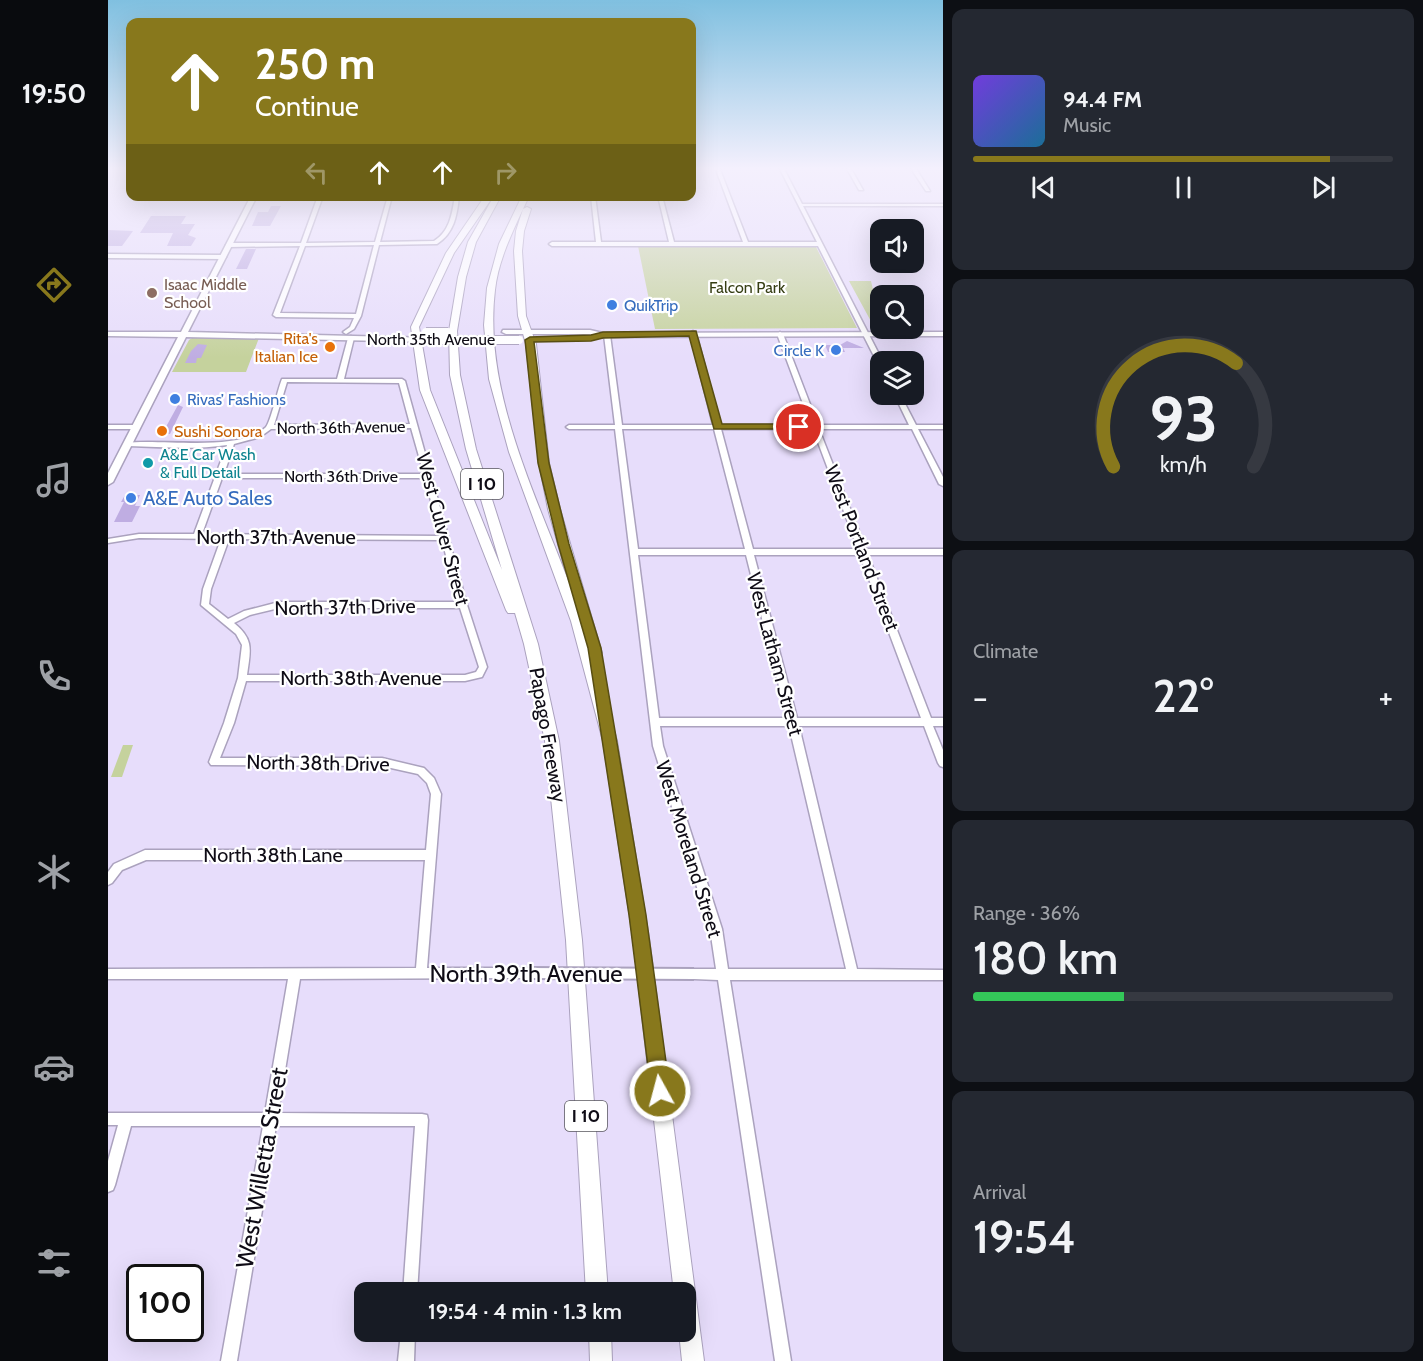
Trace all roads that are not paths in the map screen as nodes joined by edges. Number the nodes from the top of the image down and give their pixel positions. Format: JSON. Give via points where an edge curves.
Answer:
{"nodes":[{"id":1,"x":236,"y":231,"type":"edge"},
{"id":2,"x":308,"y":231,"type":"edge"},
{"id":3,"x":381,"y":231,"type":"edge"},
{"id":4,"x":447,"y":231,"type":"edge"},
{"id":5,"x":465,"y":231,"type":"edge"},
{"id":6,"x":478,"y":231,"type":"edge"},
{"id":7,"x":509,"y":231,"type":"edge"},
{"id":8,"x":520,"y":231,"type":"edge"},
{"id":9,"x":597,"y":231,"type":"edge"},
{"id":10,"x":669,"y":231,"type":"edge"},
{"id":11,"x":741,"y":231,"type":"edge"},
{"id":12,"x":814,"y":231,"type":"edge"},
{"id":13,"x":377,"y":244,"type":"junction"},
{"id":14,"x":552,"y":244,"type":"dead end"},
{"id":15,"x":599,"y":244,"type":"junction"},
{"id":16,"x":672,"y":244,"type":"junction"},
{"id":17,"x":746,"y":244,"type":"junction"},
{"id":18,"x":821,"y":244,"type":"junction"},
{"id":19,"x":229,"y":245,"type":"junction"},
{"id":20,"x":303,"y":245,"type":"junction"},
{"id":21,"x":108,"y":256,"type":"edge"},
{"id":22,"x":223,"y":257,"type":"junction"},
{"id":23,"x":358,"y":316,"type":"junction"},
{"id":24,"x":693,"y":333,"type":"junction"},
{"id":25,"x":108,"y":334,"type":"edge"},
{"id":26,"x":184,"y":334,"type":"junction"},
{"id":27,"x":780,"y":334,"type":"junction"},
{"id":28,"x":866,"y":334,"type":"junction"},
{"id":29,"x":943,"y":334,"type":"edge"},
{"id":30,"x":348,"y":335,"type":"junction"},
{"id":31,"x":605,"y":335,"type":"junction"},
{"id":32,"x":421,"y":336,"type":"junction"},
{"id":33,"x":523,"y":336,"type":"junction"},
{"id":34,"x":874,"y":351,"type":"edge"},
{"id":35,"x":340,"y":380,"type":"junction"},
{"id":36,"x":903,"y":405,"type":"edge"},
{"id":37,"x":414,"y":426,"type":"junction"},
{"id":38,"x":108,"y":427,"type":"edge"},
{"id":39,"x":136,"y":427,"type":"junction"},
{"id":40,"x":270,"y":427,"type":"junction"},
{"id":41,"x":569,"y":427,"type":"dead end"},
{"id":42,"x":619,"y":427,"type":"junction"},
{"id":43,"x":717,"y":427,"type":"junction"},
{"id":44,"x":815,"y":427,"type":"junction"},
{"id":45,"x":914,"y":427,"type":"junction"},
{"id":46,"x":943,"y":427,"type":"edge"},
{"id":47,"x":128,"y":444,"type":"junction"},
{"id":48,"x":231,"y":444,"type":"junction"},
{"id":49,"x":218,"y":476,"type":"junction"},
{"id":50,"x":428,"y":476,"type":"junction"},
{"id":51,"x":108,"y":482,"type":"edge"},
{"id":52,"x":943,"y":484,"type":"edge"},
{"id":53,"x":197,"y":537,"type":"junction"},
{"id":54,"x":226,"y":537,"type":"junction"},
{"id":55,"x":445,"y":538,"type":"junction"},
{"id":56,"x":108,"y":541,"type":"edge"},
{"id":57,"x":635,"y":552,"type":"junction"},
{"id":58,"x":748,"y":552,"type":"junction"},
{"id":59,"x":862,"y":552,"type":"junction"},
{"id":60,"x":943,"y":552,"type":"edge"},
{"id":61,"x":463,"y":605,"type":"junction"},
{"id":62,"x":230,"y":622,"type":"junction"},
{"id":63,"x":479,"y":675,"type":"joint"},
{"id":64,"x":242,"y":678,"type":"junction"},
{"id":65,"x":544,"y":702,"type":"junction"},
{"id":66,"x":654,"y":722,"type":"junction"},
{"id":67,"x":793,"y":722,"type":"junction"},
{"id":68,"x":927,"y":722,"type":"junction"},
{"id":69,"x":943,"y":722,"type":"edge"},
{"id":70,"x":610,"y":741,"type":"junction"},
{"id":71,"x":943,"y":763,"type":"edge"},
{"id":72,"x":432,"y":855,"type":"junction"},
{"id":73,"x":108,"y":880,"type":"edge"},
{"id":74,"x":108,"y":974,"type":"edge"},
{"id":75,"x":295,"y":974,"type":"junction"},
{"id":76,"x":420,"y":974,"type":"junction"},
{"id":77,"x":723,"y":974,"type":"junction"},
{"id":78,"x":853,"y":975,"type":"junction"},
{"id":79,"x":943,"y":975,"type":"edge"},
{"id":80,"x":108,"y":1119,"type":"edge"},
{"id":81,"x":126,"y":1119,"type":"junction"},
{"id":82,"x":271,"y":1120,"type":"junction"},
{"id":83,"x":108,"y":1185,"type":"edge"},
{"id":84,"x":411,"y":1282,"type":"edge"},
{"id":85,"x":596,"y":1282,"type":"edge"},
{"id":86,"x":684,"y":1282,"type":"edge"},
{"id":87,"x":407,"y":1342,"type":"edge"},
{"id":88,"x":599,"y":1342,"type":"edge"},
{"id":89,"x":691,"y":1342,"type":"edge"},
{"id":90,"x":693,"y":1360,"type":"edge"},
{"id":91,"x":229,"y":1361,"type":"edge"},
{"id":92,"x":406,"y":1361,"type":"edge"},
{"id":93,"x":599,"y":1361,"type":"edge"},
{"id":94,"x":783,"y":1361,"type":"edge"}],
"edges":[{"from":1,"to":19,"type":"main road"},
{"from":2,"to":20,"type":"street"},
{"from":3,"to":13,"type":"street"},
{"from":4,"to":13,"type":"street","via":[[435,243]]},
{"from":5,"to":32,"type":"highway","via":[[450,253],[415,327]]},
{"from":6,"to":65,"type":"highway","name":"Papago Freeway","number":"I 10","via":[[462,277],[453,331],[455,375],[471,450],[528,633]]},
{"from":7,"to":70,"type":"highway","number":"I 10","via":[[491,288],[488,325],[494,379],[514,452],[577,621]]},
{"from":8,"to":33,"type":"highway"},
{"from":9,"to":15,"type":"street"},
{"from":10,"to":16,"type":"street"},
{"from":11,"to":17,"type":"street"},
{"from":12,"to":18,"type":"street"},
{"from":13,"to":20,"type":"street"},
{"from":13,"to":23,"type":"street"},
{"from":14,"to":15,"type":"street"},
{"from":15,"to":16,"type":"street"},
{"from":16,"to":17,"type":"street"},
{"from":17,"to":18,"type":"street"},
{"from":18,"to":28,"type":"street"},
{"from":19,"to":20,"type":"street"},
{"from":19,"to":22,"type":"main road"},
{"from":20,"to":23,"type":"street","via":[[277,316]]},
{"from":21,"to":22,"type":"street"},
{"from":22,"to":26,"type":"main road"},
{"from":23,"to":30,"type":"street"},
{"from":24,"to":27,"type":"main road","name":"North 35th Avenue"},
{"from":24,"to":31,"type":"main road","name":"North 35th Avenue"},
{"from":24,"to":43,"type":"street","name":"West Latham Street"},
{"from":25,"to":26,"type":"main road","name":"North 35th Avenue"},
{"from":26,"to":30,"type":"main road","name":"North 35th Avenue"},
{"from":26,"to":39,"type":"main road"},
{"from":27,"to":28,"type":"main road","name":"North 35th Avenue"},
{"from":27,"to":44,"type":"street","name":"West Portland Street"},
{"from":28,"to":29,"type":"main road","name":"North 35th Avenue"},
{"from":28,"to":34,"type":"street"},
{"from":30,"to":32,"type":"main road","name":"North 35th Avenue"},
{"from":30,"to":35,"type":"street"},
{"from":31,"to":33,"type":"main road","name":"North 35th Avenue"},
{"from":31,"to":42,"type":"street","name":"West Moreland Street"},
{"from":32,"to":33,"type":"main road","name":"North 35th Avenue","bridge":true},
{"from":32,"to":65,"type":"highway","via":[[425,390],[512,608]]},
{"from":33,"to":70,"type":"highway","via":[[544,463],[568,562],[593,641]]},
{"from":35,"to":37,"type":"street","name":"West Culver Street","via":[[402,381]]},
{"from":35,"to":40,"type":"street","via":[[284,380]]},
{"from":36,"to":45,"type":"street"},
{"from":37,"to":40,"type":"street","name":"North 36th Avenue"},
{"from":37,"to":50,"type":"street","name":"West Culver Street"},
{"from":38,"to":39,"type":"street"},
{"from":39,"to":47,"type":"main road"},
{"from":40,"to":48,"type":"street","name":"North 36th Avenue","via":[[254,438]]},
{"from":41,"to":42,"type":"street"},
{"from":42,"to":43,"type":"street"},
{"from":42,"to":57,"type":"street","name":"West Moreland Street"},
{"from":43,"to":44,"type":"street"},
{"from":43,"to":58,"type":"street","name":"West Latham Street"},
{"from":44,"to":45,"type":"street"},
{"from":44,"to":59,"type":"street","name":"West Portland Street"},
{"from":45,"to":46,"type":"street"},
{"from":45,"to":52,"type":"street"},
{"from":47,"to":48,"type":"street","name":"North 36th Avenue"},
{"from":47,"to":51,"type":"main road"},
{"from":48,"to":49,"type":"street"},
{"from":49,"to":50,"type":"street","name":"North 36th Drive"},
{"from":49,"to":53,"type":"street"},
{"from":50,"to":55,"type":"street","name":"West Culver Street"},
{"from":53,"to":54,"type":"street","name":"North 37th Avenue"},
{"from":53,"to":56,"type":"street","name":"North 37th Avenue","via":[[139,536]]},
{"from":54,"to":55,"type":"street","name":"North 37th Avenue"},
{"from":54,"to":62,"type":"street","via":[[205,605]]},
{"from":55,"to":61,"type":"street","name":"West Culver Street"},
{"from":57,"to":58,"type":"street"},
{"from":57,"to":66,"type":"street","name":"West Moreland Street"},
{"from":58,"to":59,"type":"street"},
{"from":58,"to":67,"type":"street","name":"West Latham Street"},
{"from":59,"to":60,"type":"street"},
{"from":59,"to":68,"type":"street","name":"West Portland Street"},
{"from":61,"to":62,"type":"street","name":"North 37th Drive","via":[[279,605]]},
{"from":61,"to":63,"type":"street","name":"West Culver Street","via":[[483,667]]},
{"from":62,"to":64,"type":"street","via":[[246,645]]},
{"from":63,"to":64,"type":"street","name":"North 38th Avenue"},
{"from":64,"to":72,"type":"street","name":"North 38th Drive","via":[[214,762],[382,762],[422,771],[436,794]]},
{"from":65,"to":85,"type":"highway","name":"Papago Freeway","number":"I 10","via":[[564,831],[574,940]]},
{"from":66,"to":67,"type":"street"},
{"from":66,"to":77,"type":"street","name":"West Moreland Street","via":[[661,761],[713,915]]},
{"from":67,"to":68,"type":"street"},
{"from":67,"to":78,"type":"street","name":"West Latham Street"},
{"from":68,"to":69,"type":"street"},
{"from":68,"to":71,"type":"street","name":"West Portland Street"},
{"from":70,"to":86,"type":"highway","number":"I 10","via":[[641,938]]},
{"from":72,"to":73,"type":"street","name":"North 38th Lane","via":[[146,855],[117,867]]},
{"from":72,"to":76,"type":"street"},
{"from":74,"to":75,"type":"street","name":"North 39th Avenue"},
{"from":75,"to":76,"type":"street","name":"North 39th Avenue"},
{"from":75,"to":82,"type":"street","name":"West Willetta Street"},
{"from":76,"to":77,"type":"street","name":"North 39th Avenue","bridge":true},
{"from":77,"to":78,"type":"street","name":"North 39th Avenue"},
{"from":77,"to":94,"type":"street","name":"West Moreland Street"},
{"from":78,"to":79,"type":"street","name":"North 39th Avenue"},
{"from":80,"to":81,"type":"street"},
{"from":81,"to":82,"type":"street"},
{"from":81,"to":83,"type":"street"},
{"from":82,"to":84,"type":"street","via":[[422,1120]]},
{"from":82,"to":91,"type":"street","name":"West Willetta Street"},
{"from":87,"to":92,"type":"street"},
{"from":88,"to":93,"type":"highway"},
{"from":89,"to":90,"type":"highway","number":"I 10"}]}
